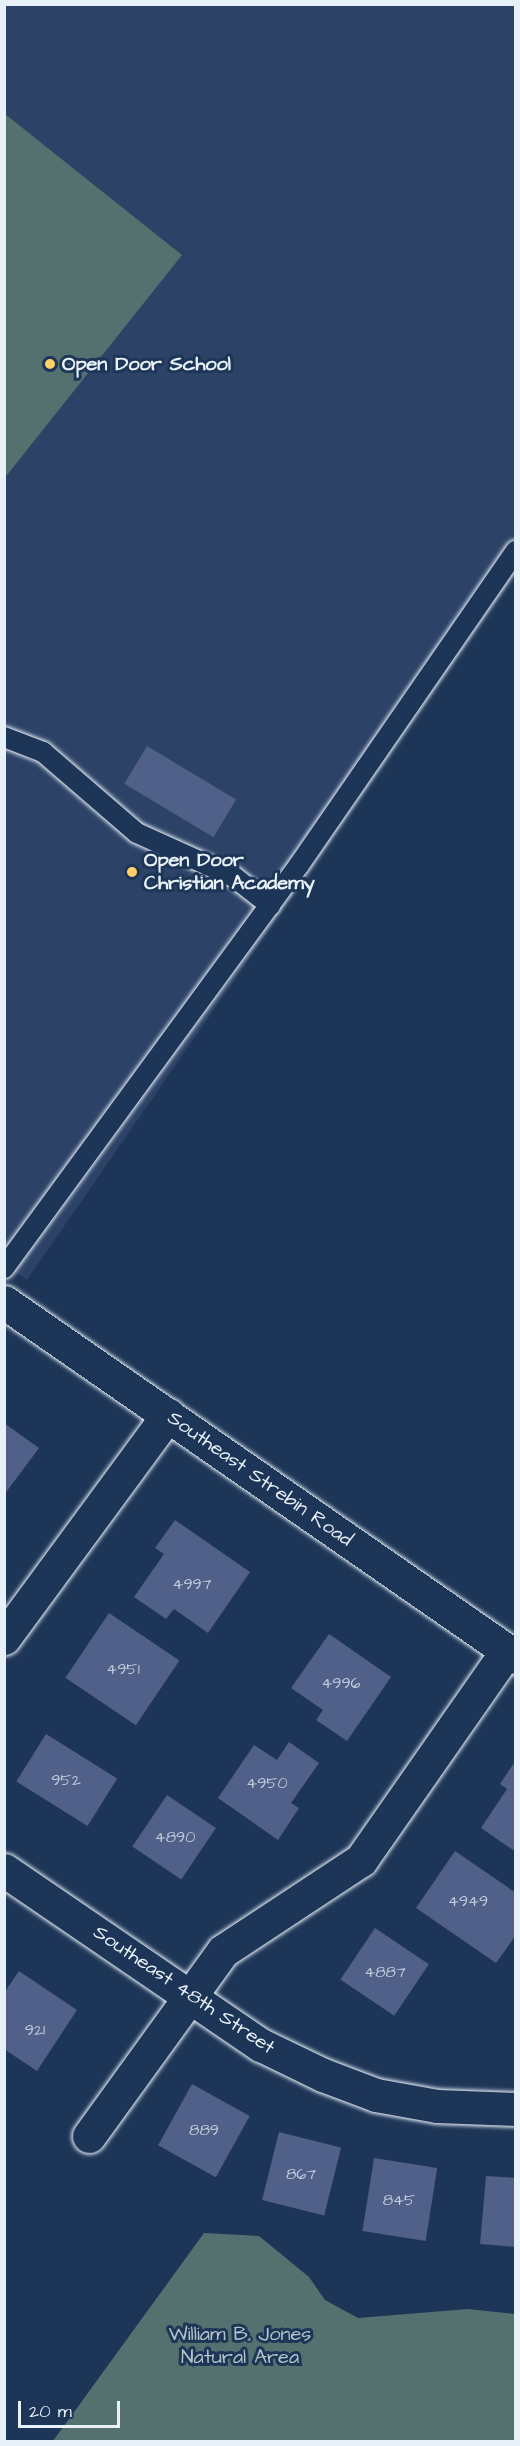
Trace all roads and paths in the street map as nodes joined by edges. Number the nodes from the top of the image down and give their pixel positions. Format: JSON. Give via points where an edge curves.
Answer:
{"nodes":[{"id":1,"x":516,"y":551,"type":"edge"},
{"id":2,"x":4,"y":737,"type":"edge"},
{"id":3,"x":270,"y":905,"type":"junction"},
{"id":4,"x":4,"y":1268,"type":"edge"},
{"id":5,"x":4,"y":1302,"type":"edge"},
{"id":6,"x":168,"y":1415,"type":"junction"},
{"id":7,"x":4,"y":1638,"type":"edge"},
{"id":8,"x":512,"y":1654,"type":"edge"},
{"id":9,"x":4,"y":1870,"type":"edge"},
{"id":10,"x":190,"y":1995,"type":"junction"},
{"id":11,"x":516,"y":2109,"type":"edge"},
{"id":12,"x":89,"y":2136,"type":"dead end"}],
"edges":[{"from":1,"to":3,"type":"lane"},
{"from":2,"to":3,"type":"lane","via":[[43,752],[137,833],[234,877]]},
{"from":3,"to":4,"type":"lane"},
{"from":5,"to":6,"type":"street","name":"Southeast Strebin Road"},
{"from":6,"to":7,"type":"street"},
{"from":6,"to":8,"type":"street","name":"Southeast Strebin Road"},
{"from":8,"to":10,"type":"street","via":[[361,1860],[224,1951]]},
{"from":9,"to":10,"type":"street","name":"Southeast 48th Street"},
{"from":10,"to":11,"type":"street","name":"Southeast 48th Street","via":[[261,2045],[376,2095],[437,2106]]},
{"from":10,"to":12,"type":"street"}]}
